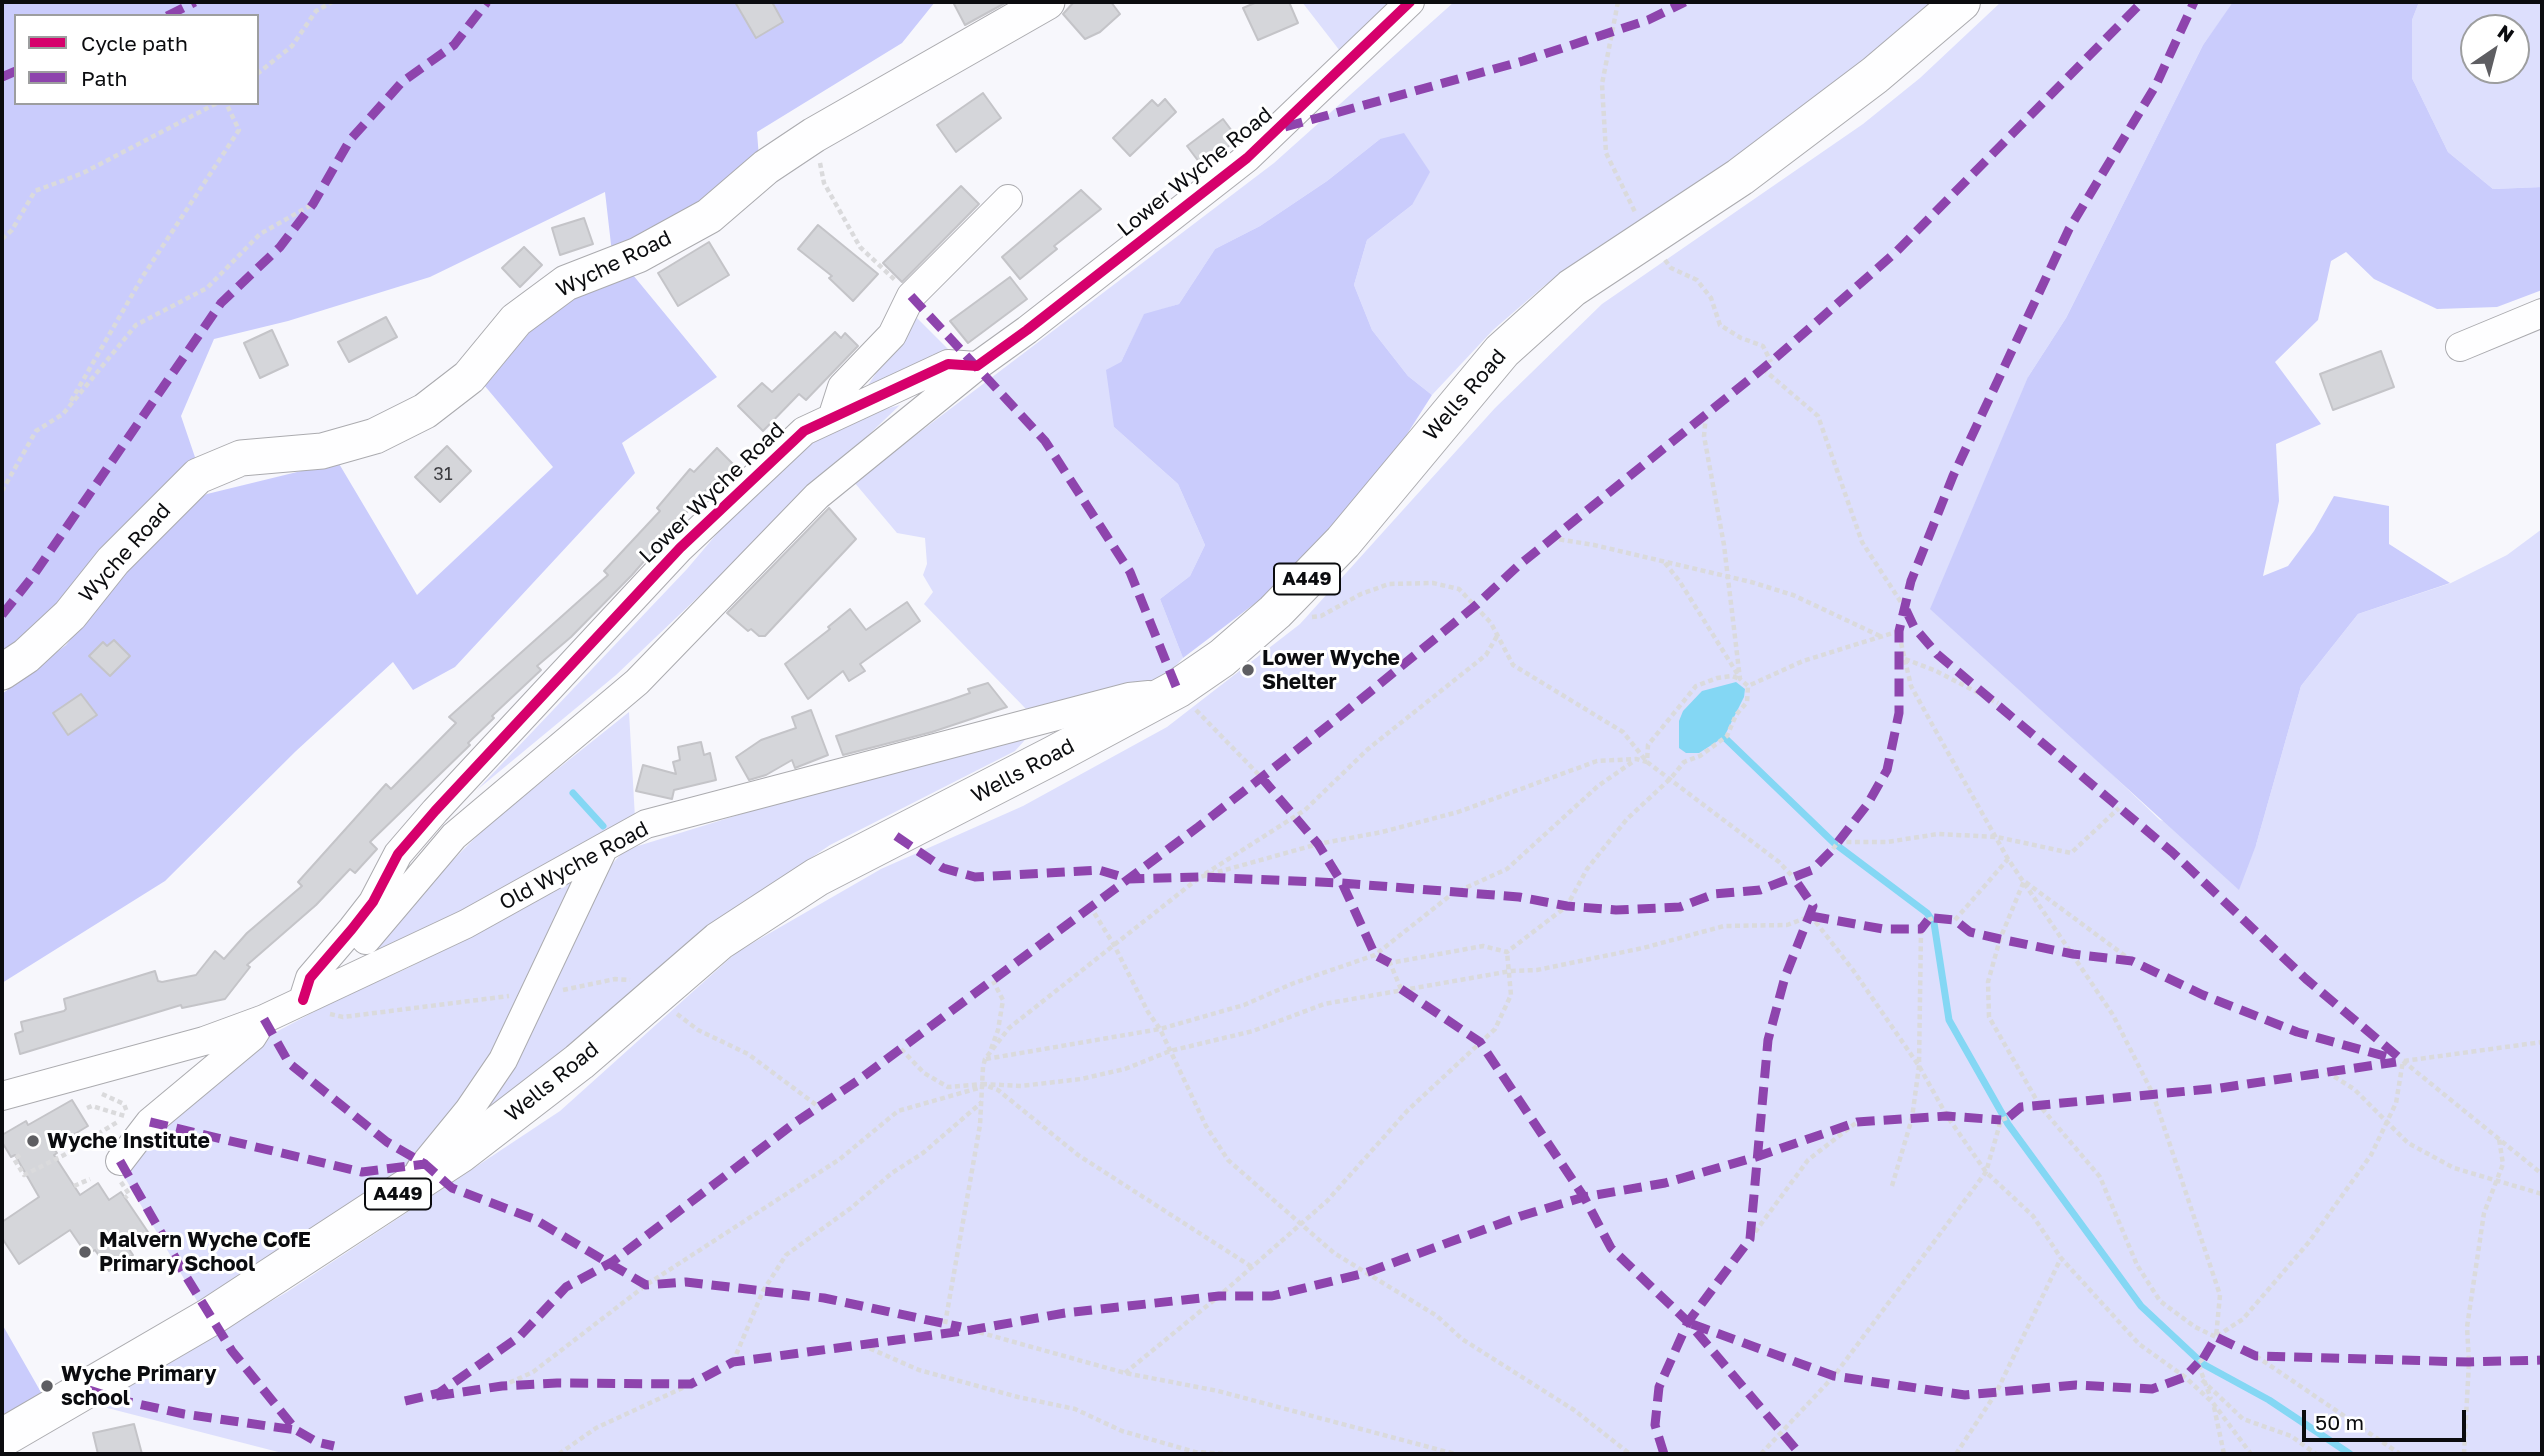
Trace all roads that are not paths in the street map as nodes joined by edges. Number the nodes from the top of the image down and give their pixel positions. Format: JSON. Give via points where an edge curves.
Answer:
{"nodes":[{"id":1,"x":1047,"y":2,"type":"edge"},
{"id":2,"x":1410,"y":2,"type":"edge"},
{"id":3,"x":1961,"y":2,"type":"edge"},
{"id":4,"x":1008,"y":199,"type":"dead end"},
{"id":5,"x":2542,"y":313,"type":"edge"},
{"id":6,"x":2460,"y":347,"type":"dead end"},
{"id":7,"x":977,"y":366,"type":"junction"},
{"id":8,"x":833,"y":415,"type":"junction"},
{"id":9,"x":2,"y":672,"type":"edge"},
{"id":10,"x":1171,"y":691,"type":"junction"},
{"id":11,"x":603,"y":849,"type":"junction"},
{"id":12,"x":343,"y":982,"type":"junction"},
{"id":13,"x":303,"y":1000,"type":"junction"},
{"id":14,"x":264,"y":1019,"type":"junction"},
{"id":15,"x":2,"y":1096,"type":"edge"},
{"id":16,"x":120,"y":1161,"type":"dead end"},
{"id":17,"x":403,"y":1191,"type":"junction"},
{"id":18,"x":2,"y":1438,"type":"edge"}],
"edges":[{"from":1,"to":9,"type":"main road","name":"Wyche Road","via":[[814,135],[766,167],[709,216],[638,255],[566,283],[516,320],[469,377],[425,411],[375,436],[321,451],[241,458],[198,476],[113,561],[70,615]]},
{"from":2,"to":7,"type":"street","name":"Lower Wyche Road","via":[[1247,158]]},
{"from":3,"to":10,"type":"highway","name":"Wells Road","number":"A449","via":[[1875,75],[1740,177],[1572,288],[1502,351],[1343,542],[1275,612],[1222,659]]},
{"from":4,"to":8,"type":"street","via":[[911,296],[892,335],[842,387]]},
{"from":5,"to":6,"type":"street"},
{"from":7,"to":8,"type":"street","name":"Lower Wyche Road","via":[[948,364]]},
{"from":7,"to":12,"type":"street","name":"Lower Wyche Road","via":[[817,496],[637,682],[454,836],[345,964]]},
{"from":8,"to":13,"type":"street","name":"Lower Wyche Road","via":[[804,431],[680,548],[484,755],[398,854],[373,902],[310,978]]},
{"from":10,"to":11,"type":"street","name":"Old Wyche Road","via":[[1129,697],[646,824]]},
{"from":10,"to":17,"type":"highway","name":"Wells Road","number":"A449","via":[[817,877],[719,941],[579,1062],[461,1153]]},
{"from":11,"to":12,"type":"street","name":"Old Wyche Road","via":[[466,924]]},
{"from":11,"to":17,"type":"street","via":[[503,1060]]},
{"from":12,"to":13,"type":"street","name":"Old Wyche Road"},
{"from":13,"to":14,"type":"street","name":"Old Wyche Road"},
{"from":14,"to":15,"type":"street","name":"Old Wyche Road","via":[[204,1041]]},
{"from":14,"to":16,"type":"street","via":[[252,1037],[149,1122]]},
{"from":17,"to":18,"type":"highway","name":"Wells Road","number":"A449","via":[[210,1318]]}]}
